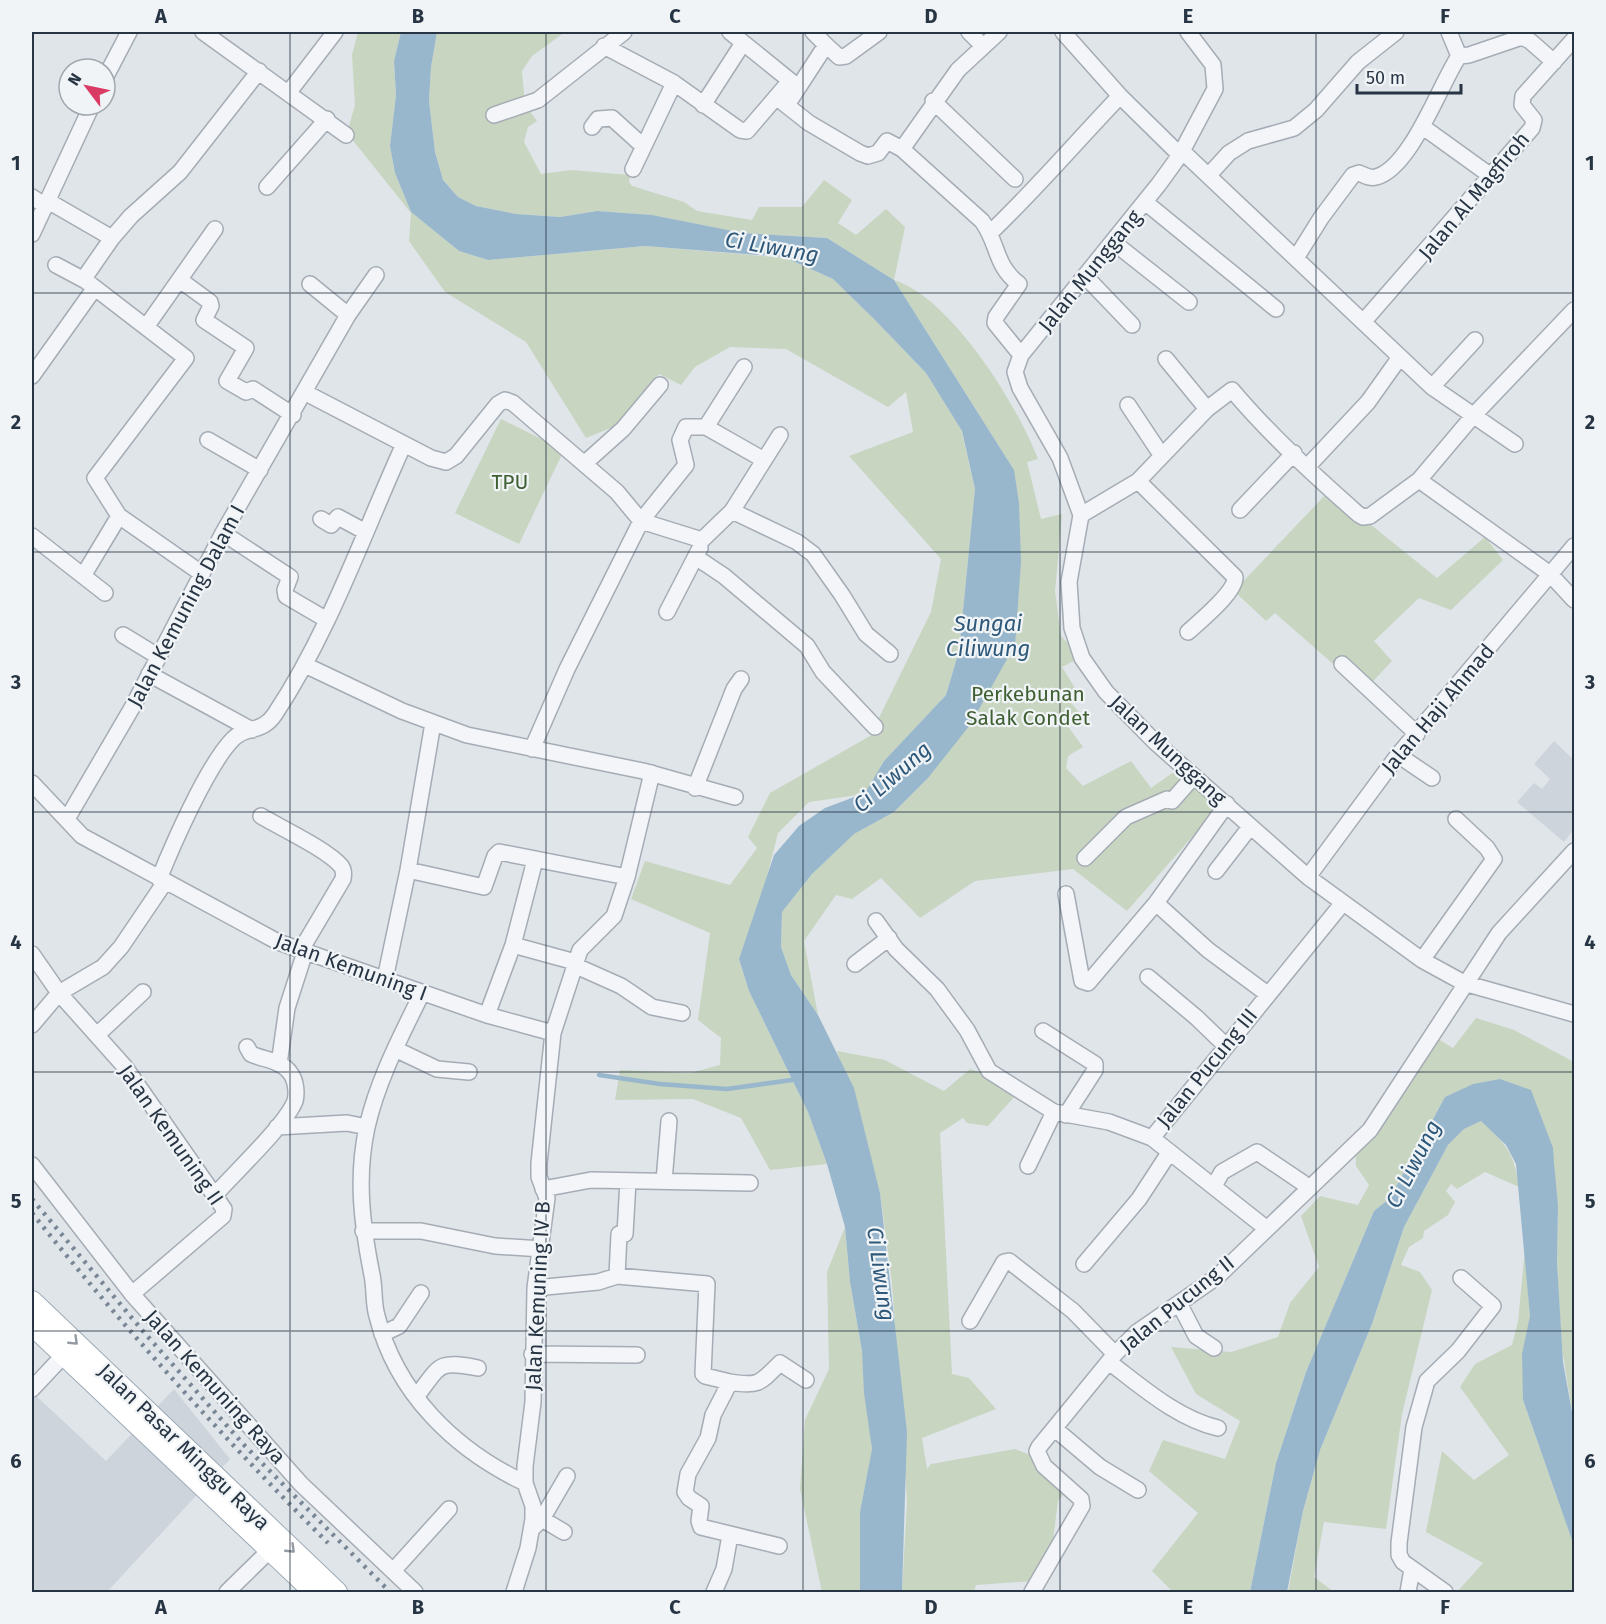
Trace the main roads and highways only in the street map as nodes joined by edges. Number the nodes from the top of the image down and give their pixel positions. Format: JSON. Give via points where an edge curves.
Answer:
{"nodes":[{"id":1,"x":32,"y":1301,"type":"edge"},
{"id":2,"x":32,"y":1325,"type":"edge"},
{"id":3,"x":314,"y":1593,"type":"edge"},
{"id":4,"x":337,"y":1593,"type":"edge"}],
"edges":[{"from":1,"to":4,"type":"main road","name":"Jalan Pasar Minggu Raya","one_way":true},
{"from":2,"to":3,"type":"main road","name":"Jalan Pasar Minggu Raya","via":[[58,1361],[266,1554]]}]}
